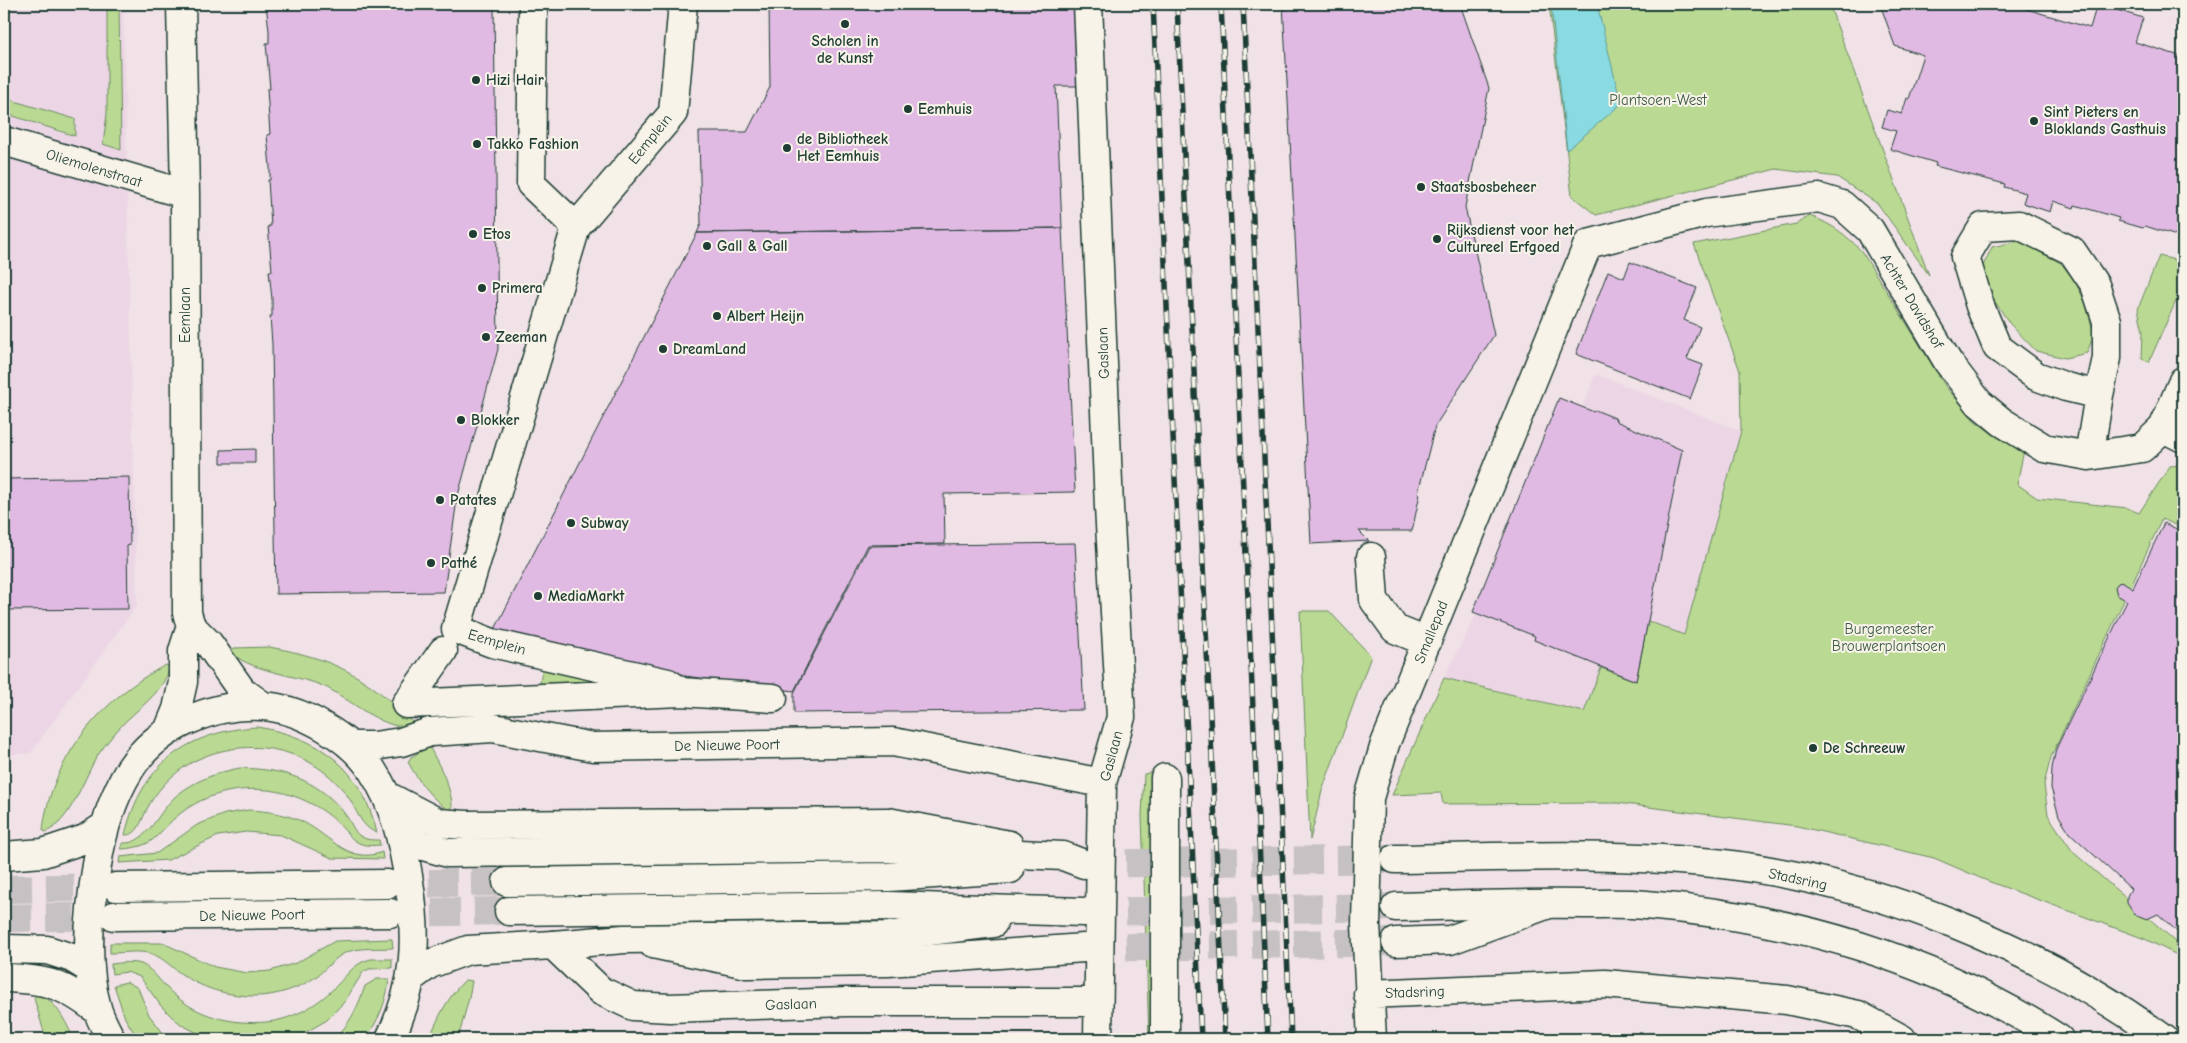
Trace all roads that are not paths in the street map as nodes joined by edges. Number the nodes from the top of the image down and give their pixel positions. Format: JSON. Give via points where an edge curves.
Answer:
{"nodes":[{"id":1,"x":181,"y":4,"type":"edge"},
{"id":2,"x":533,"y":4,"type":"edge"},
{"id":3,"x":683,"y":4,"type":"edge"},
{"id":4,"x":1088,"y":4,"type":"edge"},
{"id":5,"x":4,"y":141,"type":"edge"},
{"id":6,"x":185,"y":194,"type":"junction"},
{"id":7,"x":576,"y":227,"type":"junction"},
{"id":8,"x":1588,"y":244,"type":"joint"},
{"id":9,"x":2183,"y":381,"type":"edge"},
{"id":10,"x":2098,"y":395,"type":"junction"},
{"id":11,"x":2173,"y":433,"type":"edge"},
{"id":12,"x":2089,"y":456,"type":"junction"},
{"id":13,"x":1371,"y":557,"type":"dead end"},
{"id":14,"x":191,"y":626,"type":"junction"},
{"id":15,"x":1427,"y":642,"type":"junction"},
{"id":16,"x":443,"y":651,"type":"dead end"},
{"id":17,"x":682,"y":692,"type":"junction"},
{"id":18,"x":773,"y":698,"type":"dead end"},
{"id":19,"x":263,"y":706,"type":"junction"},
{"id":20,"x":168,"y":730,"type":"junction"},
{"id":21,"x":351,"y":746,"type":"junction"},
{"id":22,"x":1165,"y":778,"type":"dead end"},
{"id":23,"x":1102,"y":783,"type":"junction"},
{"id":24,"x":387,"y":796,"type":"junction"},
{"id":25,"x":105,"y":826,"type":"junction"},
{"id":26,"x":400,"y":829,"type":"junction"},
{"id":27,"x":4,"y":856,"type":"edge"},
{"id":28,"x":1396,"y":859,"type":"tunnel mouth"},
{"id":29,"x":1073,"y":860,"type":"junction"},
{"id":30,"x":507,"y":882,"type":"tunnel mouth"},
{"id":31,"x":387,"y":884,"type":"tunnel mouth"},
{"id":32,"x":116,"y":887,"type":"tunnel mouth"},
{"id":33,"x":1552,"y":903,"type":"junction"},
{"id":34,"x":1396,"y":906,"type":"tunnel mouth"},
{"id":35,"x":510,"y":911,"type":"tunnel mouth"},
{"id":36,"x":390,"y":913,"type":"tunnel mouth"},
{"id":37,"x":114,"y":916,"type":"tunnel mouth"},
{"id":38,"x":624,"y":939,"type":"junction"},
{"id":39,"x":1396,"y":942,"type":"tunnel mouth"},
{"id":40,"x":553,"y":945,"type":"junction"},
{"id":41,"x":1084,"y":948,"type":"tunnel mouth"},
{"id":42,"x":4,"y":949,"type":"edge"},
{"id":43,"x":90,"y":968,"type":"junction"},
{"id":44,"x":412,"y":977,"type":"junction"},
{"id":45,"x":4,"y":978,"type":"edge"},
{"id":46,"x":1368,"y":994,"type":"junction"},
{"id":47,"x":1098,"y":1002,"type":"junction"},
{"id":48,"x":97,"y":1010,"type":"junction"},
{"id":49,"x":111,"y":1039,"type":"edge"},
{"id":50,"x":390,"y":1039,"type":"edge"},
{"id":51,"x":1098,"y":1039,"type":"edge"},
{"id":52,"x":1165,"y":1039,"type":"edge"},
{"id":53,"x":1372,"y":1039,"type":"edge"},
{"id":54,"x":1902,"y":1039,"type":"edge"},
{"id":55,"x":2059,"y":1039,"type":"edge"},
{"id":56,"x":2164,"y":1039,"type":"edge"}],
"edges":[{"from":1,"to":6,"type":"street","name":"Eemlaan"},
{"from":2,"to":7,"type":"street","via":[[531,184]]},
{"from":3,"to":7,"type":"street","name":"Eemplein","via":[[673,113]]},
{"from":4,"to":23,"type":"street","name":"Gaslaan","via":[[1121,717]]},
{"from":5,"to":6,"type":"street","name":"Oliemolenstraat"},
{"from":6,"to":14,"type":"street","name":"Eemlaan","via":[[186,587]]},
{"from":7,"to":17,"type":"street","name":"Eemplein","via":[[456,629],[492,643],[668,682]]},
{"from":8,"to":12,"type":"street","name":"Achter Davidshof","via":[[1706,213],[1819,198],[1842,205],[1870,230],[1948,362],[1979,403],[2002,422],[2044,448]]},
{"from":8,"to":15,"type":"street","name":"Smallepad"},
{"from":9,"to":11,"type":"street","name":"Achter Davidshof"},
{"from":10,"to":10,"type":"street","via":[[2107,358],[2107,321],[2095,285],[2072,251],[2019,225],[1983,227],[1965,257],[1980,306],[1998,347],[2036,376]]},
{"from":10,"to":12,"type":"street"},
{"from":11,"to":12,"type":"street","name":"Achter Davidshof","via":[[2142,448]]},
{"from":13,"to":15,"type":"street","via":[[1374,600],[1395,629]]},
{"from":14,"to":19,"type":"street","via":[[209,644],[242,691]]},
{"from":14,"to":20,"type":"street","name":"Eemlaan","via":[[183,651],[183,682]]},
{"from":15,"to":46,"type":"street","name":"Smallepad","via":[[1385,744],[1369,798]]},
{"from":16,"to":17,"type":"street","name":"Eemplein","via":[[406,704]]},
{"from":17,"to":18,"type":"street","name":"Eemplein"},
{"from":19,"to":20,"type":"street","via":[[228,707]]},
{"from":19,"to":21,"type":"street","via":[[311,720]]},
{"from":20,"to":25,"type":"street","via":[[130,768]]},
{"from":21,"to":23,"type":"street","name":"De Nieuwe Poort","via":[[401,742],[430,732],[493,728],[593,747],[893,742]]},
{"from":21,"to":24,"type":"street","via":[[371,768]]},
{"from":22,"to":52,"type":"street"},
{"from":23,"to":47,"type":"street","name":"Gaslaan"},
{"from":24,"to":26,"type":"street"},
{"from":24,"to":29,"type":"street","via":[[439,822],[888,822]]},
{"from":25,"to":27,"type":"street","via":[[85,839],[43,853]]},
{"from":25,"to":43,"type":"street","via":[[94,879]]},
{"from":26,"to":29,"type":"street","via":[[420,845],[448,853],[890,848]]},
{"from":26,"to":44,"type":"street","via":[[412,906]]},
{"from":28,"to":56,"type":"street","name":"Stadsring","via":[[1640,858],[1725,865],[1809,880],[1893,901],[1974,932],[2107,1000]]},
{"from":29,"to":30,"type":"street","via":[[889,877]]},
{"from":31,"to":32,"type":"street","name":"De Nieuwe Poort"},
{"from":33,"to":34,"type":"street"},
{"from":33,"to":39,"type":"street","via":[[1450,940]]},
{"from":33,"to":55,"type":"street","via":[[1644,905],[1719,913],[1796,928],[1896,958],[1948,979],[2020,1014]]},
{"from":35,"to":38,"type":"street","via":[[889,906],[1084,912],[889,936]]},
{"from":36,"to":37,"type":"street","name":"De Nieuwe Poort"},
{"from":38,"to":40,"type":"street"},
{"from":38,"to":41,"type":"street","via":[[747,964],[888,962]]},
{"from":40,"to":44,"type":"street","via":[[468,950],[430,964]]},
{"from":40,"to":47,"type":"street","name":"Gaslaan","via":[[601,991],[633,1006]]},
{"from":42,"to":43,"type":"street","via":[[47,950]]},
{"from":43,"to":48,"type":"street"},
{"from":44,"to":50,"type":"street","via":[[402,1014]]},
{"from":45,"to":48,"type":"street","via":[[49,982],[74,992]]},
{"from":46,"to":53,"type":"street","name":"Smallepad"},
{"from":46,"to":54,"type":"street","name":"Stadsring","via":[[1604,984],[1787,1000],[1858,1015]]},
{"from":47,"to":51,"type":"street"},
{"from":48,"to":49,"type":"street"}]}
